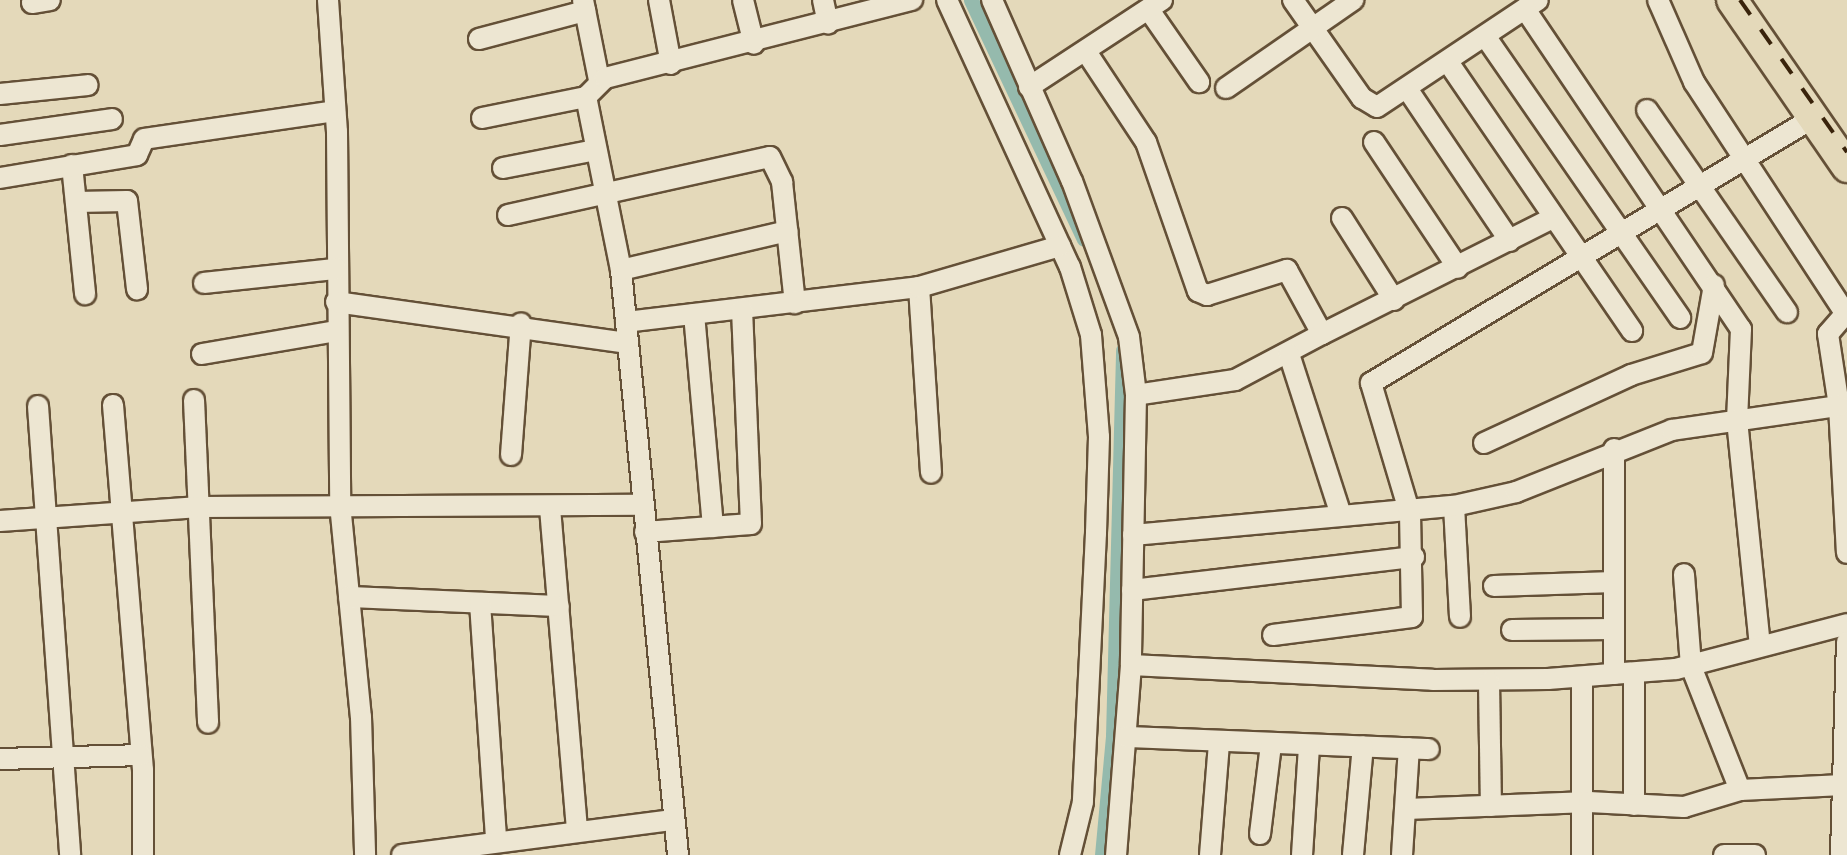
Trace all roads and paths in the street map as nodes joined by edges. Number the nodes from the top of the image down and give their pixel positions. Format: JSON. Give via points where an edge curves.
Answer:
{"nodes":[{"id":1,"x":328,"y":0,"type":"edge"},
{"id":2,"x":660,"y":0,"type":"edge"},
{"id":3,"x":742,"y":0,"type":"edge"},
{"id":4,"x":822,"y":0,"type":"edge"},
{"id":5,"x":912,"y":0,"type":"edge"},
{"id":6,"x":946,"y":0,"type":"edge"},
{"id":7,"x":992,"y":0,"type":"edge"},
{"id":8,"x":1293,"y":0,"type":"edge"},
{"id":9,"x":1353,"y":0,"type":"edge"},
{"id":10,"x":1658,"y":0,"type":"edge"},
{"id":11,"x":1732,"y":0,"type":"edge"},
{"id":12,"x":1752,"y":0,"type":"edge"},
{"id":13,"x":1532,"y":4,"type":"edge"},
{"id":14,"x":584,"y":5,"type":"edge"},
{"id":15,"x":1156,"y":5,"type":"edge"},
{"id":16,"x":828,"y":23,"type":"junction"},
{"id":17,"x":1312,"y":28,"type":"junction"},
{"id":18,"x":1485,"y":36,"type":"junction"},
{"id":19,"x":479,"y":39,"type":"dead end"},
{"id":20,"x":754,"y":44,"type":"junction"},
{"id":21,"x":1087,"y":53,"type":"junction"},
{"id":22,"x":1448,"y":62,"type":"junction"},
{"id":23,"x":670,"y":64,"type":"junction"},
{"id":24,"x":1200,"y":82,"type":"dead end"},
{"id":25,"x":88,"y":85,"type":"dead end"},
{"id":26,"x":1029,"y":87,"type":"junction"},
{"id":27,"x":1226,"y":88,"type":"dead end"},
{"id":28,"x":593,"y":89,"type":"junction"},
{"id":29,"x":1408,"y":90,"type":"junction"},
{"id":30,"x":0,"y":94,"type":"edge"},
{"id":31,"x":1647,"y":110,"type":"dead end"},
{"id":32,"x":336,"y":112,"type":"junction"},
{"id":33,"x":482,"y":118,"type":"dead end"},
{"id":34,"x":1814,"y":118,"type":"junction"},
{"id":35,"x":112,"y":119,"type":"dead end"},
{"id":36,"x":0,"y":135,"type":"edge"},
{"id":37,"x":1847,"y":138,"type":"edge"},
{"id":38,"x":1374,"y":142,"type":"dead end"},
{"id":39,"x":596,"y":150,"type":"junction"},
{"id":40,"x":1743,"y":157,"type":"junction"},
{"id":41,"x":72,"y":165,"type":"junction"},
{"id":42,"x":1847,"y":167,"type":"edge"},
{"id":43,"x":503,"y":168,"type":"dead end"},
{"id":44,"x":0,"y":178,"type":"edge"},
{"id":45,"x":1696,"y":186,"type":"junction"},
{"id":46,"x":606,"y":196,"type":"junction"},
{"id":47,"x":76,"y":202,"type":"junction"},
{"id":48,"x":1663,"y":206,"type":"junction"},
{"id":49,"x":508,"y":215,"type":"dead end"},
{"id":50,"x":1342,"y":218,"type":"dead end"},
{"id":51,"x":1552,"y":218,"type":"junction"},
{"id":52,"x":787,"y":231,"type":"junction"},
{"id":53,"x":1622,"y":234,"type":"junction"},
{"id":54,"x":1510,"y":240,"type":"junction"},
{"id":55,"x":1060,"y":246,"type":"junction"},
{"id":56,"x":1581,"y":261,"type":"junction"},
{"id":57,"x":336,"y":268,"type":"junction"},
{"id":58,"x":1458,"y":268,"type":"junction"},
{"id":59,"x":621,"y":270,"type":"junction"},
{"id":60,"x":204,"y":283,"type":"dead end"},
{"id":61,"x":1714,"y":284,"type":"junction"},
{"id":62,"x":918,"y":286,"type":"junction"},
{"id":63,"x":137,"y":289,"type":"dead end"},
{"id":64,"x":85,"y":294,"type":"dead end"},
{"id":65,"x":1394,"y":300,"type":"junction"},
{"id":66,"x":336,"y":302,"type":"junction"},
{"id":67,"x":795,"y":303,"type":"junction"},
{"id":68,"x":742,"y":309,"type":"junction"},
{"id":69,"x":1788,"y":312,"type":"dead end"},
{"id":70,"x":1846,"y":312,"type":"edge"},
{"id":71,"x":694,"y":314,"type":"junction"},
{"id":72,"x":1680,"y":318,"type":"dead end"},
{"id":73,"x":521,"y":324,"type":"junction"},
{"id":74,"x":337,"y":331,"type":"junction"},
{"id":75,"x":627,"y":332,"type":"junction"},
{"id":76,"x":1632,"y":332,"type":"dead end"},
{"id":77,"x":1322,"y":334,"type":"junction"},
{"id":78,"x":202,"y":354,"type":"dead end"},
{"id":79,"x":1288,"y":354,"type":"junction"},
{"id":80,"x":1841,"y":380,"type":"edge"},
{"id":81,"x":1136,"y":395,"type":"junction"},
{"id":82,"x":194,"y":400,"type":"dead end"},
{"id":83,"x":38,"y":406,"type":"dead end"},
{"id":84,"x":113,"y":406,"type":"dead end"},
{"id":85,"x":1839,"y":406,"type":"junction"},
{"id":86,"x":1736,"y":420,"type":"junction"},
{"id":87,"x":1484,"y":443,"type":"dead end"},
{"id":88,"x":1614,"y":449,"type":"junction"},
{"id":89,"x":511,"y":455,"type":"dead end"},
{"id":90,"x":932,"y":473,"type":"dead end"},
{"id":91,"x":340,"y":504,"type":"junction"},
{"id":92,"x":642,"y":504,"type":"junction"},
{"id":93,"x":1454,"y":506,"type":"junction"},
{"id":94,"x":200,"y":507,"type":"junction"},
{"id":95,"x":550,"y":508,"type":"junction"},
{"id":96,"x":118,"y":511,"type":"junction"},
{"id":97,"x":1410,"y":514,"type":"junction"},
{"id":98,"x":1340,"y":515,"type":"junction"},
{"id":99,"x":48,"y":518,"type":"junction"},
{"id":100,"x":0,"y":521,"type":"edge"},
{"id":101,"x":713,"y":526,"type":"junction"},
{"id":102,"x":645,"y":532,"type":"junction"},
{"id":103,"x":1133,"y":535,"type":"junction"},
{"id":104,"x":1847,"y":553,"type":"edge"},
{"id":105,"x":1414,"y":557,"type":"junction"},
{"id":106,"x":1684,"y":574,"type":"dead end"},
{"id":107,"x":1614,"y":582,"type":"junction"},
{"id":108,"x":1494,"y":586,"type":"dead end"},
{"id":109,"x":1118,"y":596,"type":"junction"},
{"id":110,"x":349,"y":597,"type":"junction"},
{"id":111,"x":480,"y":602,"type":"junction"},
{"id":112,"x":558,"y":606,"type":"junction"},
{"id":113,"x":1460,"y":617,"type":"dead end"},
{"id":114,"x":1847,"y":624,"type":"edge"},
{"id":115,"x":1614,"y":629,"type":"junction"},
{"id":116,"x":1512,"y":630,"type":"dead end"},
{"id":117,"x":1273,"y":635,"type":"dead end"},
{"id":118,"x":1847,"y":642,"type":"edge"},
{"id":119,"x":1760,"y":645,"type":"junction"},
{"id":120,"x":1131,"y":664,"type":"junction"},
{"id":121,"x":1691,"y":666,"type":"junction"},
{"id":122,"x":1624,"y":673,"type":"junction"},
{"id":123,"x":1582,"y":677,"type":"junction"},
{"id":124,"x":1489,"y":682,"type":"junction"},
{"id":125,"x":208,"y":723,"type":"dead end"},
{"id":126,"x":1126,"y":736,"type":"junction"},
{"id":127,"x":1219,"y":742,"type":"junction"},
{"id":128,"x":1271,"y":745,"type":"junction"},
{"id":129,"x":1363,"y":746,"type":"junction"},
{"id":130,"x":1309,"y":747,"type":"junction"},
{"id":131,"x":141,"y":755,"type":"junction"},
{"id":132,"x":64,"y":758,"type":"junction"},
{"id":133,"x":0,"y":759,"type":"edge"},
{"id":134,"x":1843,"y":784,"type":"junction"},
{"id":135,"x":1740,"y":790,"type":"junction"},
{"id":136,"x":1582,"y":802,"type":"junction"},
{"id":137,"x":1634,"y":805,"type":"junction"},
{"id":138,"x":1491,"y":806,"type":"junction"},
{"id":139,"x":1406,"y":809,"type":"junction"},
{"id":140,"x":674,"y":820,"type":"junction"},
{"id":141,"x":577,"y":828,"type":"junction"},
{"id":142,"x":1260,"y":834,"type":"dead end"},
{"id":143,"x":496,"y":838,"type":"junction"},
{"id":144,"x":143,"y":854,"type":"edge"},
{"id":145,"x":1724,"y":854,"type":"edge"},
{"id":146,"x":70,"y":855,"type":"edge"},
{"id":147,"x":365,"y":855,"type":"edge"},
{"id":148,"x":402,"y":855,"type":"edge"},
{"id":149,"x":678,"y":855,"type":"edge"},
{"id":150,"x":1070,"y":855,"type":"edge"},
{"id":151,"x":1116,"y":855,"type":"edge"},
{"id":152,"x":1210,"y":855,"type":"edge"},
{"id":153,"x":1302,"y":855,"type":"edge"},
{"id":154,"x":1354,"y":855,"type":"edge"},
{"id":155,"x":1402,"y":855,"type":"edge"},
{"id":156,"x":1582,"y":855,"type":"edge"},
{"id":157,"x":1756,"y":855,"type":"edge"},
{"id":158,"x":1841,"y":855,"type":"edge"}],
"edges":[{"from":1,"to":32,"type":"street"},
{"from":2,"to":23,"type":"street"},
{"from":3,"to":20,"type":"street"},
{"from":4,"to":16,"type":"street"},
{"from":5,"to":16,"type":"street"},
{"from":6,"to":55,"type":"street"},
{"from":7,"to":26,"type":"street"},
{"from":8,"to":17,"type":"street"},
{"from":9,"to":17,"type":"street"},
{"from":10,"to":40,"type":"street","via":[[1694,82]]},
{"from":11,"to":34,"type":"highway"},
{"from":12,"to":37,"type":"highway"},
{"from":13,"to":18,"type":"street"},
{"from":13,"to":48,"type":"street"},
{"from":14,"to":19,"type":"street"},
{"from":14,"to":28,"type":"street"},
{"from":15,"to":21,"type":"street"},
{"from":15,"to":24,"type":"street"},
{"from":16,"to":20,"type":"street"},
{"from":17,"to":27,"type":"street"},
{"from":17,"to":29,"type":"street","via":[[1367,104],[1377,107]]},
{"from":18,"to":22,"type":"street"},
{"from":18,"to":53,"type":"street"},
{"from":20,"to":23,"type":"street"},
{"from":21,"to":26,"type":"street"},
{"from":21,"to":77,"type":"street","via":[[1146,142],[1198,291],[1207,295],[1287,270]]},
{"from":22,"to":29,"type":"street"},
{"from":22,"to":51,"type":"street"},
{"from":23,"to":28,"type":"street"},
{"from":25,"to":30,"type":"street"},
{"from":26,"to":81,"type":"street","via":[[1122,305]]},
{"from":28,"to":33,"type":"street"},
{"from":28,"to":39,"type":"street"},
{"from":29,"to":54,"type":"street"},
{"from":31,"to":45,"type":"street"},
{"from":32,"to":41,"type":"street","via":[[144,139],[137,155]]},
{"from":32,"to":57,"type":"street"},
{"from":34,"to":40,"type":"street"},
{"from":34,"to":42,"type":"highway"},
{"from":35,"to":36,"type":"street"},
{"from":38,"to":58,"type":"street"},
{"from":39,"to":43,"type":"street"},
{"from":39,"to":46,"type":"street"},
{"from":40,"to":45,"type":"street"},
{"from":40,"to":70,"type":"street"},
{"from":41,"to":44,"type":"street"},
{"from":41,"to":47,"type":"street"},
{"from":45,"to":48,"type":"street"},
{"from":45,"to":69,"type":"street"},
{"from":46,"to":49,"type":"street"},
{"from":46,"to":52,"type":"street","via":[[770,157],[780,166]]},
{"from":46,"to":59,"type":"street"},
{"from":47,"to":63,"type":"street","via":[[127,201]]},
{"from":47,"to":64,"type":"street"},
{"from":48,"to":53,"type":"street"},
{"from":48,"to":61,"type":"street"},
{"from":50,"to":65,"type":"street"},
{"from":51,"to":54,"type":"street"},
{"from":51,"to":56,"type":"street"},
{"from":52,"to":59,"type":"street"},
{"from":52,"to":67,"type":"street"},
{"from":53,"to":56,"type":"street"},
{"from":53,"to":72,"type":"street"},
{"from":54,"to":58,"type":"street"},
{"from":55,"to":62,"type":"street"},
{"from":55,"to":109,"type":"street","via":[[1082,304],[1097,378]]},
{"from":56,"to":76,"type":"street"},
{"from":56,"to":97,"type":"street","via":[[1371,383]]},
{"from":57,"to":60,"type":"street"},
{"from":57,"to":66,"type":"street"},
{"from":58,"to":65,"type":"street"},
{"from":59,"to":75,"type":"street"},
{"from":61,"to":86,"type":"street","via":[[1743,335]]},
{"from":61,"to":87,"type":"street","via":[[1702,354],[1631,375]]},
{"from":62,"to":67,"type":"street"},
{"from":62,"to":90,"type":"street"},
{"from":65,"to":77,"type":"street"},
{"from":66,"to":73,"type":"street"},
{"from":66,"to":74,"type":"street"},
{"from":67,"to":68,"type":"street"},
{"from":68,"to":71,"type":"street"},
{"from":68,"to":101,"type":"street","via":[[752,524]]},
{"from":70,"to":80,"type":"street","via":[[1828,328]]},
{"from":71,"to":75,"type":"street"},
{"from":71,"to":101,"type":"street"},
{"from":73,"to":75,"type":"street"},
{"from":73,"to":89,"type":"street"},
{"from":74,"to":78,"type":"street"},
{"from":74,"to":91,"type":"street"},
{"from":75,"to":92,"type":"street"},
{"from":77,"to":79,"type":"street"},
{"from":79,"to":81,"type":"street","via":[[1236,380]]},
{"from":79,"to":98,"type":"street"},
{"from":80,"to":85,"type":"street"},
{"from":81,"to":103,"type":"street"},
{"from":82,"to":94,"type":"street"},
{"from":83,"to":99,"type":"street"},
{"from":84,"to":96,"type":"street"},
{"from":85,"to":86,"type":"street"},
{"from":85,"to":104,"type":"street"},
{"from":86,"to":88,"type":"street","via":[[1672,430]]},
{"from":86,"to":119,"type":"street"},
{"from":88,"to":93,"type":"street","via":[[1516,492]]},
{"from":88,"to":107,"type":"street"},
{"from":91,"to":94,"type":"street"},
{"from":91,"to":95,"type":"street"},
{"from":91,"to":110,"type":"street"},
{"from":92,"to":95,"type":"street"},
{"from":92,"to":102,"type":"street"},
{"from":93,"to":97,"type":"street"},
{"from":93,"to":113,"type":"street"},
{"from":94,"to":96,"type":"street"},
{"from":94,"to":125,"type":"street"},
{"from":95,"to":112,"type":"street"},
{"from":96,"to":99,"type":"street"},
{"from":96,"to":131,"type":"street"},
{"from":97,"to":98,"type":"street"},
{"from":97,"to":105,"type":"street"},
{"from":98,"to":103,"type":"street"},
{"from":99,"to":100,"type":"street"},
{"from":99,"to":132,"type":"street"},
{"from":101,"to":102,"type":"street"},
{"from":102,"to":140,"type":"street"},
{"from":103,"to":109,"type":"street"},
{"from":105,"to":109,"type":"street"},
{"from":105,"to":117,"type":"street","via":[[1410,620]]},
{"from":106,"to":121,"type":"street"},
{"from":107,"to":108,"type":"street"},
{"from":107,"to":115,"type":"street"},
{"from":109,"to":120,"type":"street"},
{"from":109,"to":150,"type":"street"},
{"from":110,"to":111,"type":"street"},
{"from":110,"to":147,"type":"street"},
{"from":111,"to":112,"type":"street"},
{"from":111,"to":143,"type":"street"},
{"from":112,"to":141,"type":"street"},
{"from":114,"to":119,"type":"street"},
{"from":115,"to":116,"type":"street"},
{"from":115,"to":122,"type":"street"},
{"from":118,"to":134,"type":"street"},
{"from":119,"to":121,"type":"street"},
{"from":120,"to":124,"type":"street"},
{"from":120,"to":126,"type":"street"},
{"from":121,"to":122,"type":"street"},
{"from":121,"to":135,"type":"street"},
{"from":122,"to":123,"type":"street"},
{"from":122,"to":137,"type":"street"},
{"from":123,"to":124,"type":"street"},
{"from":123,"to":136,"type":"street"},
{"from":124,"to":138,"type":"street"},
{"from":126,"to":127,"type":"street"},
{"from":126,"to":151,"type":"street"},
{"from":127,"to":128,"type":"street"},
{"from":127,"to":152,"type":"street"},
{"from":128,"to":130,"type":"street"},
{"from":128,"to":142,"type":"street"},
{"from":129,"to":130,"type":"street"},
{"from":129,"to":139,"type":"street","via":[[1419,748]]},
{"from":129,"to":154,"type":"street"},
{"from":130,"to":153,"type":"street"},
{"from":131,"to":132,"type":"street"},
{"from":131,"to":144,"type":"street"},
{"from":132,"to":133,"type":"street"},
{"from":132,"to":146,"type":"street"},
{"from":134,"to":135,"type":"street"},
{"from":134,"to":158,"type":"street"},
{"from":135,"to":137,"type":"street","via":[[1684,807]]},
{"from":136,"to":137,"type":"street"},
{"from":136,"to":138,"type":"street"},
{"from":136,"to":156,"type":"street"},
{"from":138,"to":139,"type":"street"},
{"from":139,"to":155,"type":"street"},
{"from":140,"to":141,"type":"street"},
{"from":140,"to":149,"type":"street"},
{"from":141,"to":143,"type":"street"},
{"from":143,"to":148,"type":"street"},
{"from":145,"to":157,"type":"street"}]}
